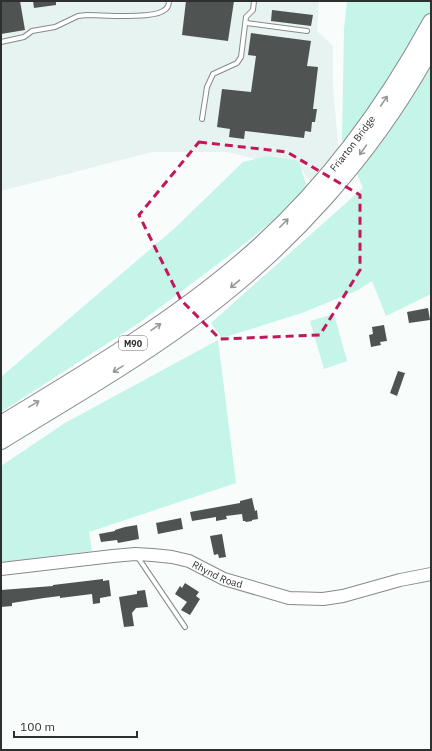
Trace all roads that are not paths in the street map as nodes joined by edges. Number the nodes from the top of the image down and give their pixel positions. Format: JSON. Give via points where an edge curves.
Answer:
{"nodes":[{"id":1,"x":169,"y":1,"type":"edge"},
{"id":2,"x":254,"y":1,"type":"edge"},
{"id":3,"x":431,"y":22,"type":"edge"},
{"id":4,"x":246,"y":23,"type":"junction"},
{"id":5,"x":306,"y":31,"type":"dead end"},
{"id":6,"x":1,"y":42,"type":"edge"},
{"id":7,"x":431,"y":48,"type":"edge"},
{"id":8,"x":202,"y":118,"type":"dead end"},
{"id":9,"x":260,"y":254,"type":"junction"},
{"id":10,"x":1,"y":424,"type":"edge"},
{"id":11,"x":1,"y":441,"type":"edge"},
{"id":12,"x":135,"y":554,"type":"junction"},
{"id":13,"x":1,"y":569,"type":"edge"},
{"id":14,"x":431,"y":574,"type":"edge"},
{"id":15,"x":185,"y":627,"type":"dead end"}],
"edges":[{"from":1,"to":6,"type":"lane","via":[[164,11],[152,15],[78,16],[55,27],[32,31],[24,37]]},
{"from":2,"to":4,"type":"lane","via":[[253,10],[246,17]]},
{"from":9,"to":3,"type":"highway","name":"Friarton Bridge","number":"M90","one_way":true,"via":[[343,157],[403,72]]},
{"from":4,"to":5,"type":"lane"},
{"from":4,"to":8,"type":"lane","via":[[241,56],[237,63],[213,74],[207,87]]},
{"from":7,"to":9,"type":"highway","name":"Friarton Bridge","number":"M90","one_way":true,"via":[[396,105],[357,159],[305,219]]},
{"from":10,"to":9,"type":"highway","number":"M90","one_way":true,"via":[[136,341],[242,262]]},
{"from":9,"to":11,"type":"highway","number":"M90","one_way":true,"via":[[190,320],[142,354]]},
{"from":12,"to":13,"type":"street","name":"Rhynd Road"},
{"from":12,"to":14,"type":"street","name":"Rhynd Road","via":[[172,557],[189,562],[224,579],[289,598],[323,599],[343,596]]},
{"from":12,"to":15,"type":"lane"}]}
